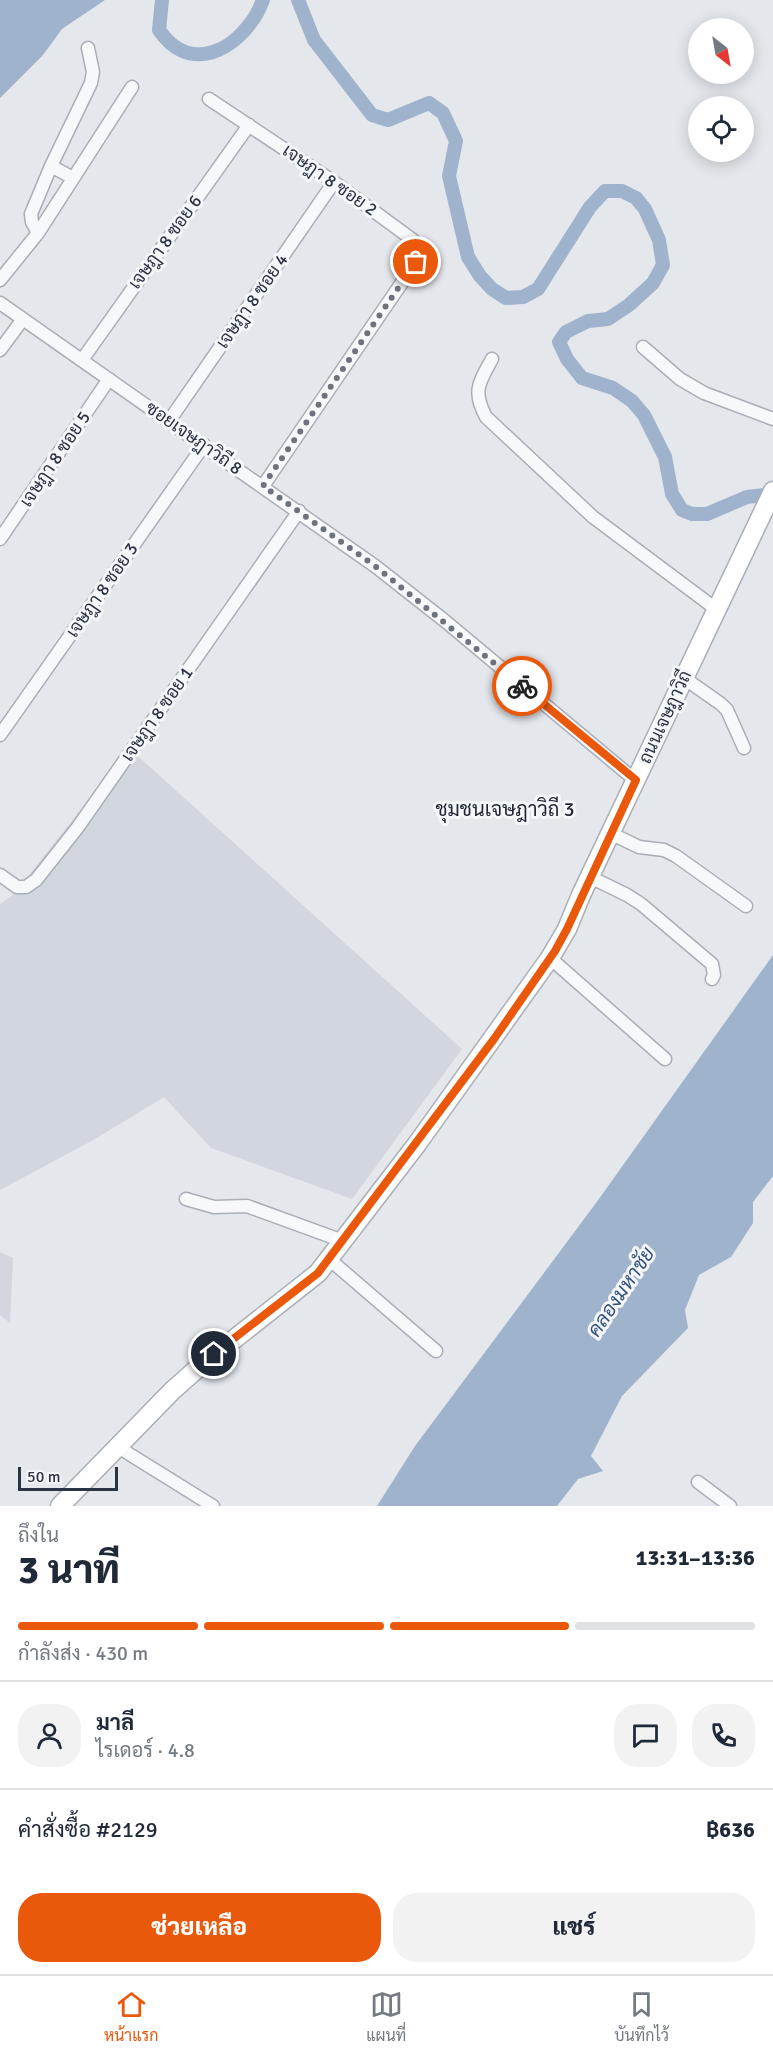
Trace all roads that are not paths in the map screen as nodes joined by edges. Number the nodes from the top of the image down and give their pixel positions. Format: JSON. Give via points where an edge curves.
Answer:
{"nodes":[{"id":1,"x":88,"y":48,"type":"dead end"},
{"id":2,"x":132,"y":87,"type":"dead end"},
{"id":3,"x":209,"y":99,"type":"dead end"},
{"id":4,"x":249,"y":125,"type":"junction"},
{"id":5,"x":51,"y":166,"type":"junction"},
{"id":6,"x":73,"y":178,"type":"junction"},
{"id":7,"x":334,"y":182,"type":"junction"},
{"id":8,"x":38,"y":233,"type":"junction"},
{"id":9,"x":0,"y":280,"type":"edge"},
{"id":10,"x":0,"y":303,"type":"edge"},
{"id":11,"x":22,"y":319,"type":"junction"},
{"id":12,"x":643,"y":347,"type":"dead end"},
{"id":13,"x":0,"y":350,"type":"edge"},
{"id":14,"x":492,"y":359,"type":"dead end"},
{"id":15,"x":82,"y":360,"type":"junction"},
{"id":16,"x":109,"y":379,"type":"junction"},
{"id":17,"x":773,"y":419,"type":"edge"},
{"id":18,"x":169,"y":421,"type":"junction"},
{"id":19,"x":204,"y":445,"type":"junction"},
{"id":20,"x":263,"y":486,"type":"junction"},
{"id":21,"x":773,"y":491,"type":"edge"},
{"id":22,"x":299,"y":511,"type":"junction"},
{"id":23,"x":0,"y":539,"type":"edge"},
{"id":24,"x":716,"y":609,"type":"junction"},
{"id":25,"x":684,"y":678,"type":"junction"},
{"id":26,"x":0,"y":735,"type":"edge"},
{"id":27,"x":744,"y":748,"type":"dead end"},
{"id":28,"x":636,"y":780,"type":"junction"},
{"id":29,"x":610,"y":833,"type":"junction"},
{"id":30,"x":0,"y":875,"type":"edge"},
{"id":31,"x":590,"y":877,"type":"junction"},
{"id":32,"x":746,"y":906,"type":"dead end"},
{"id":33,"x":550,"y":958,"type":"junction"},
{"id":34,"x":711,"y":979,"type":"dead end"},
{"id":35,"x":665,"y":1059,"type":"dead end"},
{"id":36,"x":186,"y":1199,"type":"dead end"},
{"id":37,"x":343,"y":1241,"type":"junction"},
{"id":38,"x":329,"y":1259,"type":"junction"},
{"id":39,"x":436,"y":1351,"type":"dead end"},
{"id":40,"x":118,"y":1447,"type":"junction"},
{"id":41,"x":698,"y":1482,"type":"dead end"},
{"id":42,"x":66,"y":1504,"type":"edge"},
{"id":43,"x":213,"y":1506,"type":"edge"},
{"id":44,"x":730,"y":1506,"type":"edge"}],
"edges":[{"from":1,"to":5,"type":"street","via":[[91,83]]},
{"from":2,"to":6,"type":"street"},
{"from":3,"to":4,"type":"street","name":"เจษฎา 8 ซอย 2"},
{"from":4,"to":7,"type":"street","name":"เจษฎา 8 ซอย 2"},
{"from":4,"to":15,"type":"street","name":"เจษฎา 8 ซอย 6"},
{"from":5,"to":6,"type":"street"},
{"from":5,"to":8,"type":"street","via":[[31,214]]},
{"from":6,"to":8,"type":"street"},
{"from":7,"to":18,"type":"street","name":"เจษฎา 8 ซอย 4"},
{"from":7,"to":20,"type":"street","name":"เจษฎา 8 ซอย 2","via":[[413,240],[419,252],[416,262]]},
{"from":8,"to":9,"type":"street"},
{"from":10,"to":11,"type":"street","name":"ซอยเจษฎาวิถี 8"},
{"from":11,"to":13,"type":"street"},
{"from":11,"to":15,"type":"street","name":"ซอยเจษฎาวิถี 8"},
{"from":12,"to":17,"type":"street","via":[[680,379],[704,393]]},
{"from":14,"to":24,"type":"street","via":[[477,394],[486,417],[593,517]]},
{"from":15,"to":16,"type":"street","name":"ซอยเจษฎาวิถี 8"},
{"from":16,"to":18,"type":"street","name":"ซอยเจษฎาวิถี 8"},
{"from":16,"to":23,"type":"street","name":"เจษฎา 8 ซอย 5"},
{"from":18,"to":19,"type":"street","name":"ซอยเจษฎาวิถี 8"},
{"from":19,"to":20,"type":"street","name":"ซอยเจษฎาวิถี 8"},
{"from":19,"to":26,"type":"street","name":"เจษฎา 8 ซอย 3"},
{"from":20,"to":22,"type":"street","name":"ซอยเจษฎาวิถี 8"},
{"from":21,"to":24,"type":"street","name":"ถนนเจษฎาวิถี"},
{"from":22,"to":28,"type":"street","name":"ซอยเจษฎาวิถี 8","via":[[428,607]]},
{"from":22,"to":30,"type":"street","name":"เจษฎา 8 ซอย 1","via":[[78,827],[36,880],[26,887],[17,887]]},
{"from":24,"to":25,"type":"street","name":"ถนนเจษฎาวิถี"},
{"from":25,"to":27,"type":"street","via":[[727,710]]},
{"from":25,"to":28,"type":"street","name":"ถนนเจษฎาวิถี"},
{"from":28,"to":29,"type":"street","name":"ถนนเจษฎาวิถี"},
{"from":29,"to":31,"type":"street","name":"ถนนเจษฎาวิถี"},
{"from":29,"to":32,"type":"street","via":[[639,847],[676,856]]},
{"from":31,"to":33,"type":"street","name":"ถนนเจษฎาวิถี"},
{"from":31,"to":34,"type":"street","via":[[641,904],[712,964]]},
{"from":33,"to":35,"type":"street"},
{"from":33,"to":37,"type":"street","name":"ถนนเจษฎาวิถี"},
{"from":36,"to":37,"type":"street","via":[[214,1207],[247,1206]]},
{"from":37,"to":38,"type":"street","name":"ถนนเจษฎาวิถี"},
{"from":38,"to":39,"type":"street"},
{"from":38,"to":40,"type":"street","name":"ถนนเจษฎาวิถี","via":[[305,1285],[199,1367]]},
{"from":40,"to":42,"type":"street","name":"ถนนเจษฎาวิถี"},
{"from":40,"to":43,"type":"street"},
{"from":41,"to":44,"type":"street"}]}
